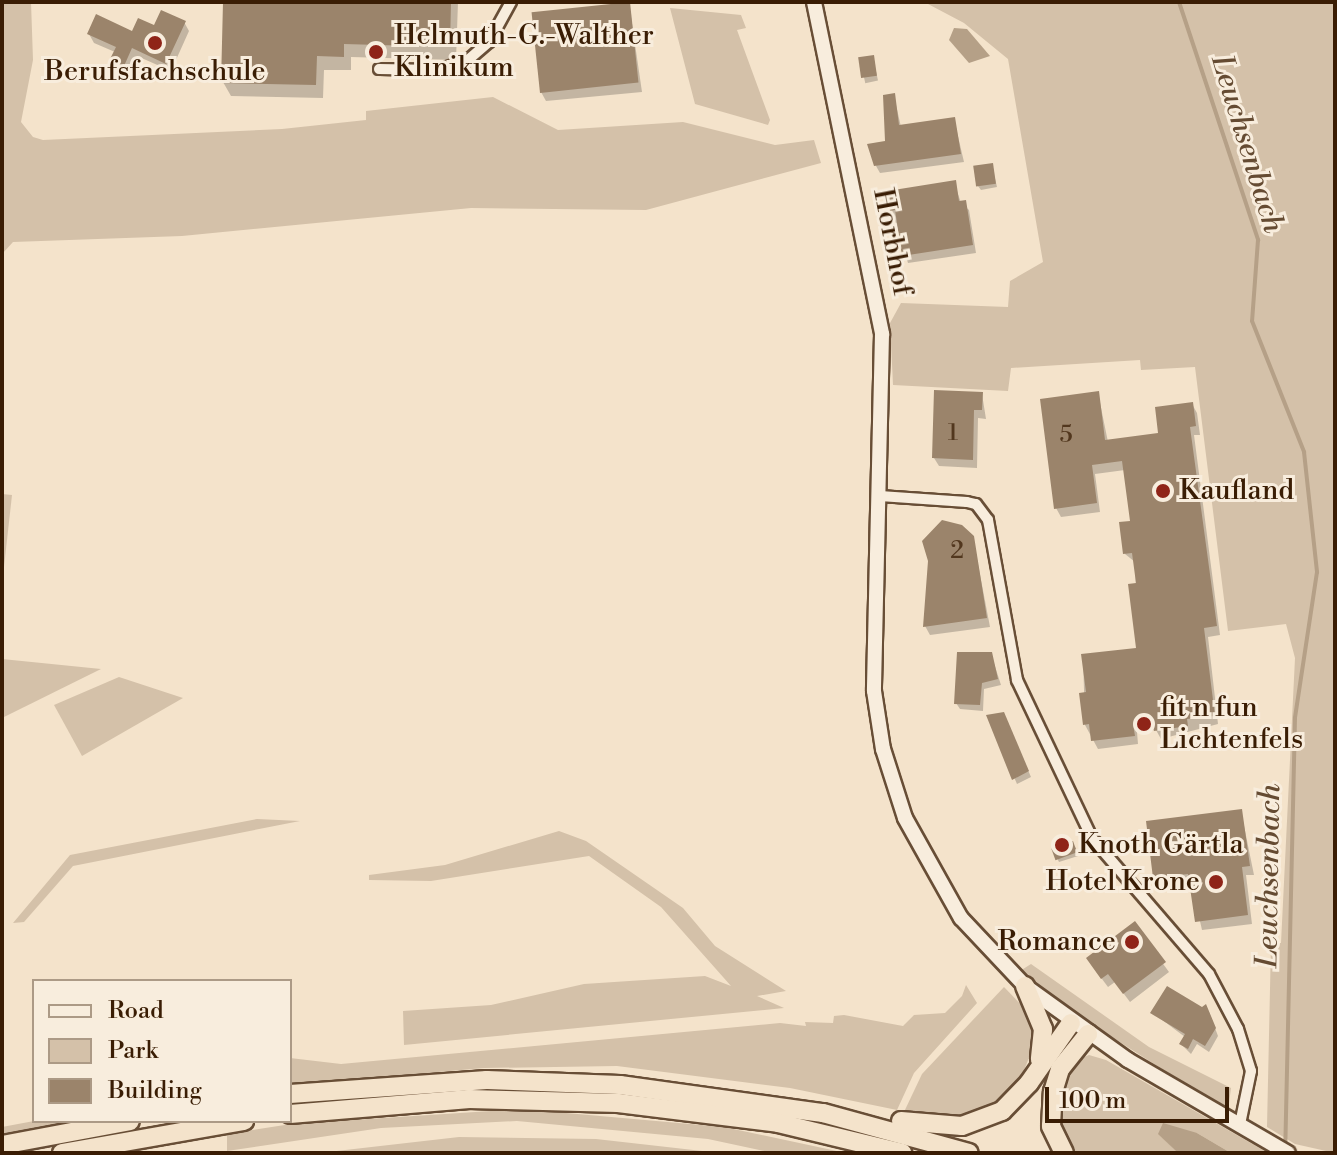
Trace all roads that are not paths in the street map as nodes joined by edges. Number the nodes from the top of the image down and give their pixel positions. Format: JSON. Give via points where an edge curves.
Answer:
{"nodes":[{"id":1,"x":511,"y":2,"type":"edge"},
{"id":2,"x":814,"y":2,"type":"edge"},
{"id":3,"x":379,"y":69,"type":"dead end"},
{"id":4,"x":880,"y":496,"type":"junction"},
{"id":5,"x":1025,"y":986,"type":"junction"},
{"id":6,"x":1071,"y":1023,"type":"junction"},
{"id":7,"x":1088,"y":1034,"type":"junction"},
{"id":8,"x":1038,"y":1066,"type":"junction"},
{"id":9,"x":292,"y":1094,"type":"edge"},
{"id":10,"x":823,"y":1113,"type":"junction"},
{"id":11,"x":292,"y":1114,"type":"edge"},
{"id":12,"x":119,"y":1123,"type":"edge"},
{"id":13,"x":233,"y":1123,"type":"edge"},
{"id":14,"x":1240,"y":1124,"type":"junction"},
{"id":15,"x":2,"y":1145,"type":"edge"},
{"id":16,"x":62,"y":1153,"type":"edge"},
{"id":17,"x":902,"y":1153,"type":"edge"},
{"id":18,"x":969,"y":1153,"type":"edge"},
{"id":19,"x":1064,"y":1153,"type":"edge"},
{"id":20,"x":1288,"y":1153,"type":"edge"}],
"edges":[{"from":1,"to":3,"type":"street","via":[[489,42],[468,60],[438,70]]},
{"from":2,"to":4,"type":"main road","name":"Horbhof","via":[[882,334]]},
{"from":4,"to":5,"type":"main road","name":"Horbhof","via":[[873,646],[883,749],[923,855],[961,918]]},
{"from":4,"to":14,"type":"street","via":[[967,502],[983,512],[1017,680],[1092,838],[1225,998],[1248,1057],[1251,1085]]},
{"from":5,"to":6,"type":"main road","name":"Horbhof"},
{"from":5,"to":8,"type":"highway","via":[[1043,1029]]},
{"from":6,"to":7,"type":"main road","name":"Horbhof"},
{"from":6,"to":8,"type":"highway"},
{"from":7,"to":14,"type":"main road","name":"Horbhof"},
{"from":7,"to":19,"type":"highway","via":[[1060,1069],[1053,1092],[1051,1126]]},
{"from":8,"to":10,"type":"highway","via":[[1002,1111],[962,1126]]},
{"from":9,"to":10,"type":"highway","via":[[514,1080],[704,1093]]},
{"from":10,"to":18,"type":"highway"},
{"from":11,"to":17,"type":"highway","via":[[469,1099],[618,1103],[778,1123]]},
{"from":12,"to":15,"type":"highway"},
{"from":13,"to":16,"type":"highway"},
{"from":14,"to":20,"type":"main road","name":"Horbhof"}]}
